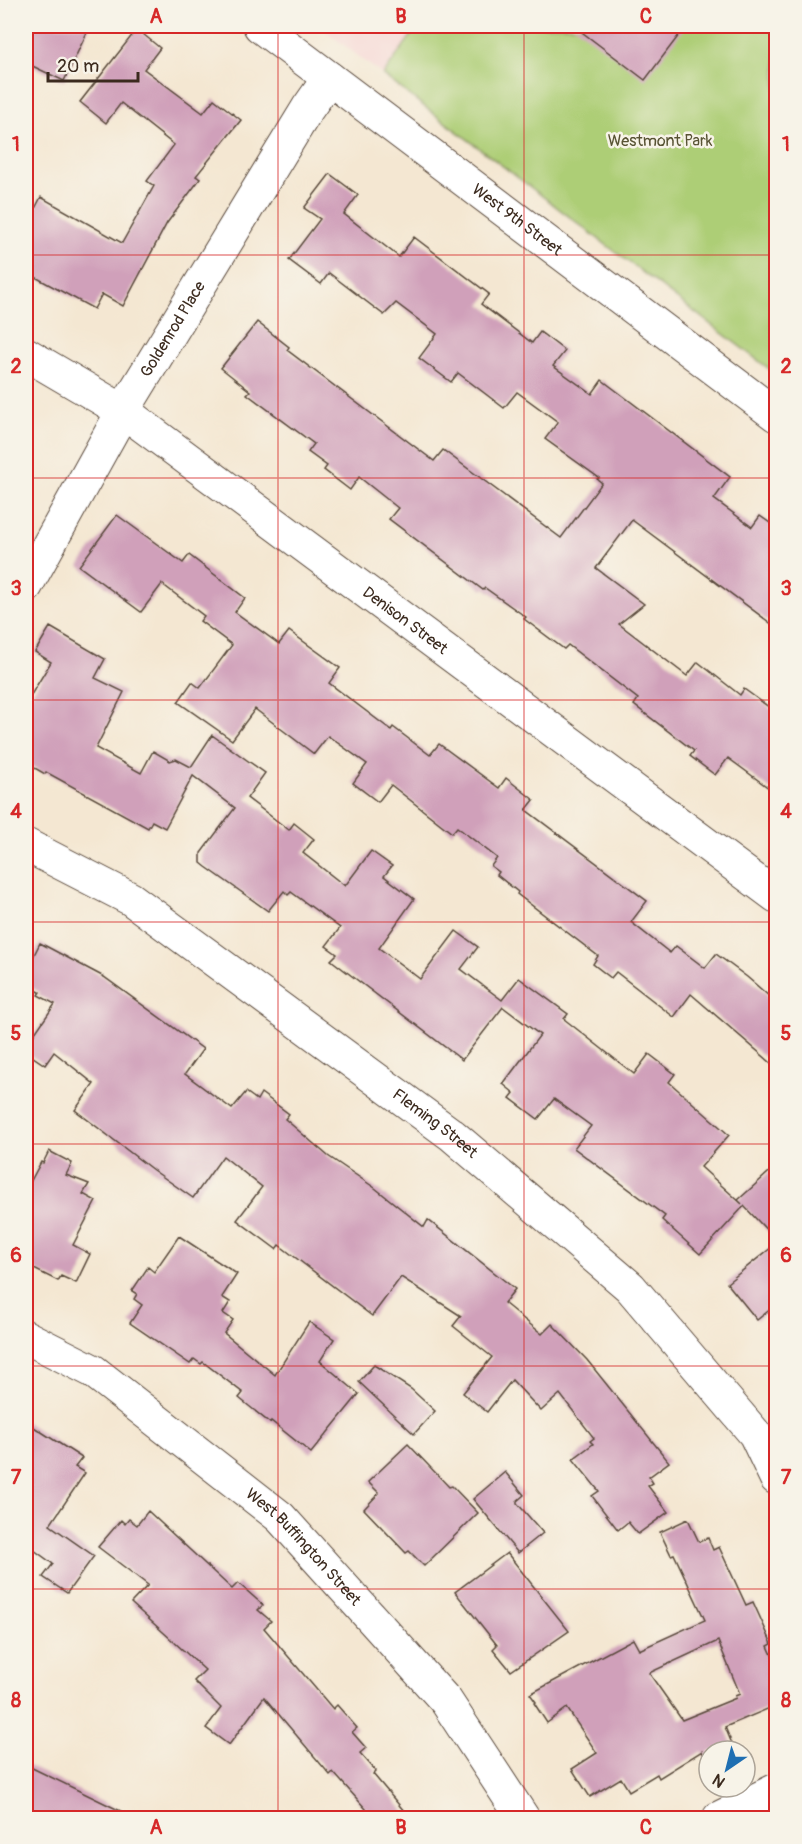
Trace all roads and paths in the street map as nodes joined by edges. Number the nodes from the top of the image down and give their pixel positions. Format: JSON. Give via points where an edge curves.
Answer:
{"nodes":[{"id":1,"x":260,"y":26,"type":"edge"},
{"id":2,"x":329,"y":78,"type":"junction"},
{"id":3,"x":26,"y":354,"type":"edge"},
{"id":4,"x":123,"y":411,"type":"junction"},
{"id":5,"x":777,"y":415,"type":"edge"},
{"id":6,"x":26,"y":586,"type":"edge"},
{"id":7,"x":26,"y":845,"type":"edge"},
{"id":8,"x":777,"y":896,"type":"edge"},
{"id":9,"x":26,"y":1337,"type":"edge"},
{"id":10,"x":777,"y":1479,"type":"edge"},
{"id":11,"x":777,"y":1790,"type":"edge"},
{"id":12,"x":523,"y":1818,"type":"edge"},
{"id":13,"x":719,"y":1818,"type":"edge"}],
"edges":[{"from":1,"to":2,"type":"street","name":"West 9th Street"},
{"from":2,"to":4,"type":"street","name":"Goldenrod Place"},
{"from":2,"to":5,"type":"street","name":"West 9th Street"},
{"from":3,"to":4,"type":"street","name":"Denison Street"},
{"from":4,"to":6,"type":"street","name":"Goldenrod Place"},
{"from":4,"to":8,"type":"street","name":"Denison Street"},
{"from":7,"to":10,"type":"street","name":"Fleming Street","via":[[131,899],[452,1135],[630,1287],[755,1434]]},
{"from":9,"to":12,"type":"street","name":"West Buffington Street","via":[[93,1371],[280,1517],[446,1701]]},
{"from":11,"to":13,"type":"street"}]}
